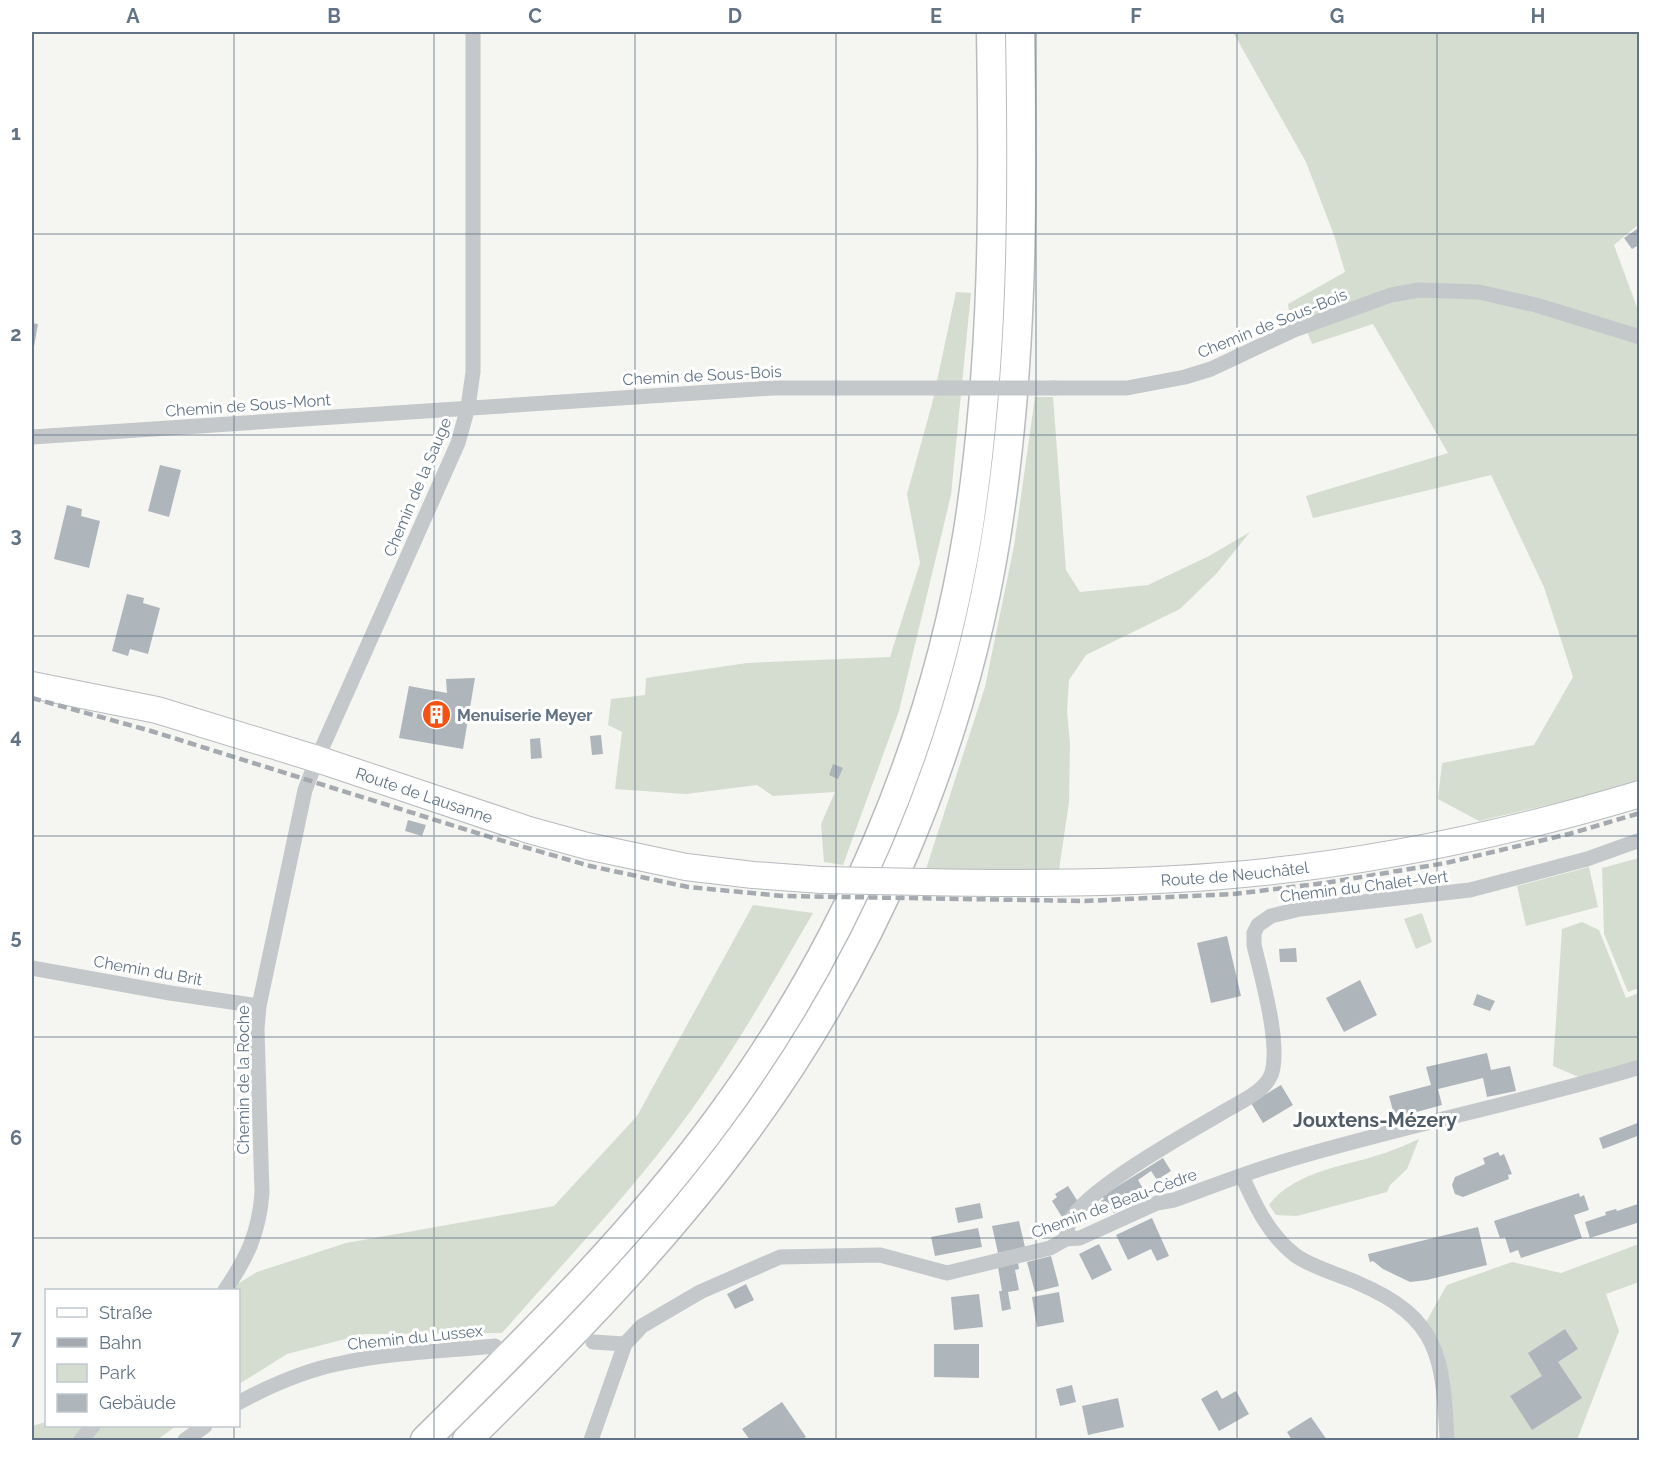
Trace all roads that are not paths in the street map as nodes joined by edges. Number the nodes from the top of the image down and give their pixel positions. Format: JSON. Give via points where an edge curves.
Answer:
{"nodes":[{"id":1,"x":473,"y":32,"type":"edge"},
{"id":2,"x":991,"y":32,"type":"edge"},
{"id":3,"x":1020,"y":32,"type":"edge"},
{"id":4,"x":1640,"y":337,"type":"edge"},
{"id":5,"x":468,"y":407,"type":"junction"},
{"id":6,"x":32,"y":437,"type":"edge"},
{"id":7,"x":32,"y":685,"type":"edge"},
{"id":8,"x":317,"y":759,"type":"junction"},
{"id":9,"x":1640,"y":794,"type":"edge"},
{"id":10,"x":1640,"y":840,"type":"edge"},
{"id":11,"x":822,"y":880,"type":"joint"},
{"id":12,"x":32,"y":968,"type":"edge"},
{"id":13,"x":259,"y":1006,"type":"junction"},
{"id":14,"x":1640,"y":1067,"type":"edge"},
{"id":15,"x":1242,"y":1176,"type":"junction"},
{"id":16,"x":1066,"y":1239,"type":"junction"},
{"id":17,"x":226,"y":1289,"type":"edge"},
{"id":18,"x":593,"y":1342,"type":"dead end"},
{"id":19,"x":625,"y":1344,"type":"junction"},
{"id":20,"x":495,"y":1346,"type":"dead end"},
{"id":21,"x":240,"y":1402,"type":"edge"},
{"id":22,"x":91,"y":1427,"type":"edge"},
{"id":23,"x":202,"y":1427,"type":"edge"},
{"id":24,"x":81,"y":1440,"type":"edge"},
{"id":25,"x":185,"y":1440,"type":"edge"},
{"id":26,"x":425,"y":1440,"type":"edge"},
{"id":27,"x":467,"y":1440,"type":"edge"},
{"id":28,"x":591,"y":1440,"type":"edge"},
{"id":29,"x":1447,"y":1440,"type":"edge"}],
"edges":[{"from":1,"to":5,"type":"street","name":"Chemin de la Sauge","via":[[473,372]]},
{"from":2,"to":26,"type":"highway","via":[[990,303],[974,492],[939,661],[885,822],[811,977],[718,1120],[595,1266]]},
{"from":3,"to":27,"type":"highway","via":[[1020,293],[1003,495],[988,583],[967,669],[912,833],[838,988],[742,1136],[639,1262]]},
{"from":4,"to":5,"type":"street","name":"Chemin de Sous-Bois","bridge":true,"via":[[1479,292],[1419,290],[1391,295],[1294,330],[1211,369],[1126,388],[773,388]]},
{"from":5,"to":6,"type":"street","name":"Chemin de Sous-Mont"},
{"from":5,"to":8,"type":"street","name":"Chemin de la Sauge","via":[[458,443]]},
{"from":7,"to":8,"type":"main road","name":"Route de Lausanne","via":[[157,710]]},
{"from":8,"to":11,"type":"main road","name":"Route de Lausanne","via":[[587,846],[697,868]]},
{"from":8,"to":13,"type":"street","name":"Chemin de la Roche","via":[[305,790]]},
{"from":9,"to":11,"type":"main road","name":"Route de Neuchâtel","bridge":true,"via":[[1571,815],[1418,849],[1213,877],[1108,883]]},
{"from":10,"to":16,"type":"street","name":"Chemin du Chalet-Vert","via":[[1587,859],[1470,890],[1300,909],[1271,916],[1258,925],[1254,945],[1274,1041],[1271,1075],[1253,1094],[1095,1195],[1069,1222]]},
{"from":12,"to":13,"type":"street","name":"Chemin du Brit"},
{"from":13,"to":17,"type":"street","name":"Chemin de la Roche","via":[[260,1217],[241,1268]]},
{"from":14,"to":15,"type":"street","name":"Chemin de Beau-Cèdre"},
{"from":15,"to":16,"type":"street","name":"Chemin de Beau-Cèdre","via":[[1157,1203],[1080,1238]]},
{"from":15,"to":29,"type":"street","via":[[1270,1230],[1291,1252],[1400,1304],[1429,1335],[1441,1374]]},
{"from":16,"to":19,"type":"street","name":"Chemin de Beau-Cèdre","via":[[1050,1248],[947,1273],[880,1255],[780,1257],[700,1292],[642,1326]]},
{"from":18,"to":19,"type":"street"},
{"from":19,"to":28,"type":"street"},
{"from":20,"to":21,"type":"street","name":"Chemin du Lussex","via":[[342,1363],[305,1373]]},
{"from":22,"to":24,"type":"street"},
{"from":23,"to":25,"type":"street"}]}
